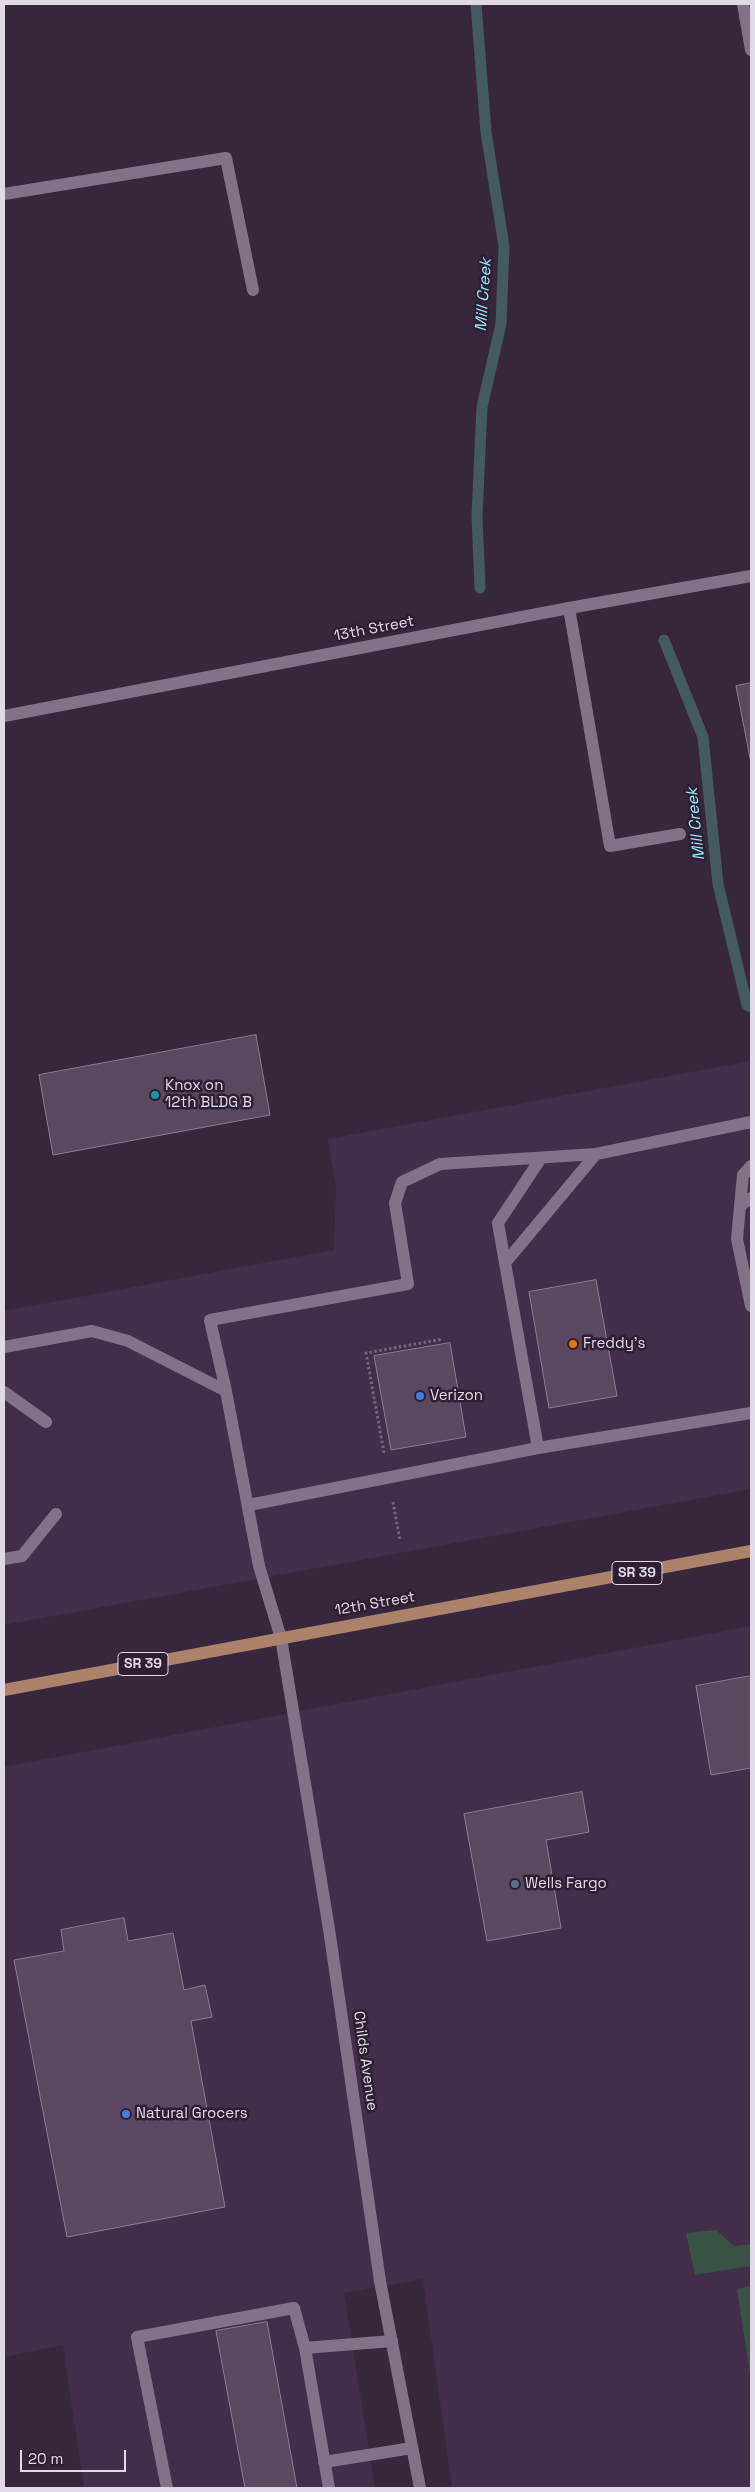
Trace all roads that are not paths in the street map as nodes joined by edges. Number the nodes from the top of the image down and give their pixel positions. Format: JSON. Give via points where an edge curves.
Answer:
{"nodes":[{"id":1,"x":742,"y":4,"type":"edge"},
{"id":2,"x":751,"y":50,"type":"edge"},
{"id":3,"x":4,"y":194,"type":"edge"},
{"id":4,"x":254,"y":290,"type":"dead end"},
{"id":5,"x":751,"y":576,"type":"edge"},
{"id":6,"x":569,"y":608,"type":"junction"},
{"id":7,"x":4,"y":716,"type":"edge"},
{"id":8,"x":680,"y":834,"type":"dead end"},
{"id":9,"x":751,"y":1122,"type":"edge"},
{"id":10,"x":596,"y":1154,"type":"junction"},
{"id":11,"x":541,"y":1158,"type":"junction"},
{"id":12,"x":751,"y":1166,"type":"edge"},
{"id":13,"x":751,"y":1198,"type":"edge"},
{"id":14,"x":740,"y":1206,"type":"junction"},
{"id":15,"x":505,"y":1263,"type":"junction"},
{"id":16,"x":751,"y":1306,"type":"edge"},
{"id":17,"x":4,"y":1347,"type":"edge"},
{"id":18,"x":226,"y":1391,"type":"junction"},
{"id":19,"x":4,"y":1392,"type":"edge"},
{"id":20,"x":751,"y":1413,"type":"edge"},
{"id":21,"x":46,"y":1422,"type":"dead end"},
{"id":22,"x":538,"y":1448,"type":"junction"},
{"id":23,"x":249,"y":1505,"type":"junction"},
{"id":24,"x":56,"y":1514,"type":"dead end"},
{"id":25,"x":751,"y":1552,"type":"edge"},
{"id":26,"x":4,"y":1559,"type":"edge"},
{"id":27,"x":281,"y":1638,"type":"junction"},
{"id":28,"x":4,"y":1690,"type":"edge"},
{"id":29,"x":392,"y":2341,"type":"junction"},
{"id":30,"x":305,"y":2348,"type":"junction"},
{"id":31,"x":412,"y":2448,"type":"junction"},
{"id":32,"x":324,"y":2462,"type":"junction"},
{"id":33,"x":167,"y":2488,"type":"edge"},
{"id":34,"x":329,"y":2488,"type":"edge"},
{"id":35,"x":420,"y":2488,"type":"edge"}],
"edges":[{"from":1,"to":2,"type":"street"},
{"from":3,"to":4,"type":"street","via":[[226,158]]},
{"from":5,"to":6,"type":"street","name":"13th Street"},
{"from":6,"to":7,"type":"street","name":"13th Street"},
{"from":6,"to":8,"type":"street","via":[[610,846]]},
{"from":9,"to":10,"type":"street"},
{"from":10,"to":11,"type":"street"},
{"from":10,"to":15,"type":"street"},
{"from":11,"to":15,"type":"street","via":[[498,1223]]},
{"from":11,"to":18,"type":"street","name":"Childs Avenue","via":[[440,1164],[402,1182],[395,1203],[408,1284],[210,1320]]},
{"from":12,"to":14,"type":"street","via":[[743,1175]]},
{"from":13,"to":14,"type":"street"},
{"from":14,"to":16,"type":"street","via":[[738,1239]]},
{"from":15,"to":22,"type":"street"},
{"from":17,"to":18,"type":"street","via":[[92,1331],[128,1341]]},
{"from":18,"to":23,"type":"street","name":"Childs Avenue"},
{"from":19,"to":21,"type":"street"},
{"from":20,"to":22,"type":"street"},
{"from":22,"to":23,"type":"street"},
{"from":23,"to":27,"type":"street","name":"Childs Avenue","via":[[259,1566]]},
{"from":24,"to":26,"type":"street","via":[[22,1556]]},
{"from":25,"to":27,"type":"main road","name":"12th Street","number":"SR 39"},
{"from":27,"to":28,"type":"main road","name":"12th Street","number":"SR 39"},
{"from":27,"to":29,"type":"street","name":"Childs Avenue"},
{"from":29,"to":30,"type":"street"},
{"from":29,"to":31,"type":"street","name":"Childs Avenue"},
{"from":30,"to":32,"type":"street"},
{"from":30,"to":33,"type":"street","via":[[294,2308],[137,2337]]},
{"from":31,"to":32,"type":"street"},
{"from":31,"to":35,"type":"street","name":"Childs Avenue"},
{"from":32,"to":34,"type":"street"}]}
